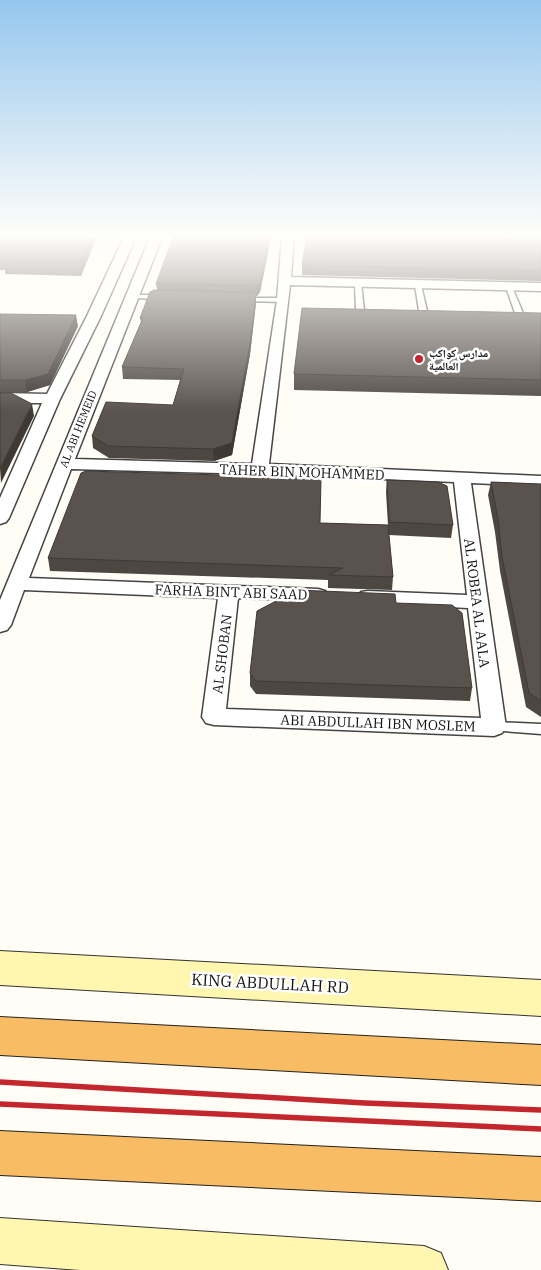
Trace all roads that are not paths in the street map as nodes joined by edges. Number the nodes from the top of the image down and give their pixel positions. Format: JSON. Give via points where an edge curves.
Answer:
{"nodes":[{"id":1,"x":104,"y":294,"type":"edge"},
{"id":2,"x":283,"y":294,"type":"edge"},
{"id":3,"x":359,"y":294,"type":"edge"},
{"id":4,"x":420,"y":294,"type":"edge"},
{"id":5,"x":512,"y":294,"type":"edge"},
{"id":6,"x":132,"y":296,"type":"joint"},
{"id":7,"x":170,"y":297,"type":"edge"},
{"id":8,"x":236,"y":299,"type":"edge"},
{"id":9,"x":282,"y":300,"type":"junction"},
{"id":10,"x":351,"y":310,"type":"edge"},
{"id":11,"x":360,"y":310,"type":"junction"},
{"id":12,"x":369,"y":310,"type":"edge"},
{"id":13,"x":414,"y":311,"type":"edge"},
{"id":14,"x":423,"y":312,"type":"junction"},
{"id":15,"x":433,"y":312,"type":"edge"},
{"id":16,"x":509,"y":313,"type":"edge"},
{"id":17,"x":76,"y":316,"type":"edge"},
{"id":18,"x":94,"y":316,"type":"junction"},
{"id":19,"x":0,"y":398,"type":"edge"},
{"id":20,"x":52,"y":399,"type":"junction"},
{"id":21,"x":64,"y":464,"type":"junction"},
{"id":22,"x":260,"y":469,"type":"junction"},
{"id":23,"x":462,"y":479,"type":"junction"},
{"id":24,"x":541,"y":481,"type":"edge"},
{"id":25,"x":0,"y":518,"type":"edge"},
{"id":26,"x":16,"y":584,"type":"junction"},
{"id":27,"x":229,"y":592,"type":"junction"},
{"id":28,"x":476,"y":602,"type":"junction"},
{"id":29,"x":0,"y":624,"type":"edge"},
{"id":30,"x":214,"y":717,"type":"joint"},
{"id":31,"x":494,"y":727,"type":"junction"},
{"id":32,"x":541,"y":729,"type":"edge"},
{"id":33,"x":0,"y":968,"type":"edge"},
{"id":34,"x":541,"y":998,"type":"edge"},
{"id":35,"x":0,"y":1036,"type":"edge"},
{"id":36,"x":541,"y":1065,"type":"edge"},
{"id":37,"x":0,"y":1153,"type":"edge"},
{"id":38,"x":541,"y":1179,"type":"edge"},
{"id":39,"x":0,"y":1242,"type":"edge"},
{"id":40,"x":142,"y":1261,"type":"edge"},
{"id":41,"x":424,"y":1270,"type":"edge"}],
"edges":[{"from":1,"to":18,"type":"street"},
{"from":2,"to":9,"type":"street"},
{"from":3,"to":11,"type":"lane"},
{"from":4,"to":14,"type":"lane"},
{"from":5,"to":16,"type":"lane","via":[[522,314]]},
{"from":6,"to":7,"type":"lane"},
{"from":6,"to":21,"type":"street","name":"AL ABI HEMEID"},
{"from":8,"to":9,"type":"lane"},
{"from":9,"to":22,"type":"street"},
{"from":10,"to":11,"type":"lane"},
{"from":11,"to":12,"type":"lane"},
{"from":13,"to":14,"type":"lane"},
{"from":14,"to":15,"type":"lane"},
{"from":17,"to":18,"type":"street"},
{"from":18,"to":20,"type":"street"},
{"from":19,"to":20,"type":"street"},
{"from":20,"to":25,"type":"street"},
{"from":21,"to":22,"type":"street","name":"TAHER BIN MOHAMMED"},
{"from":21,"to":26,"type":"street","name":"AL ABI HEMEID"},
{"from":22,"to":23,"type":"street","name":"TAHER BIN MOHAMMED"},
{"from":23,"to":24,"type":"street","name":"TAHER BIN MOHAMMED"},
{"from":23,"to":28,"type":"street","name":"AL ROBEA AL AALA"},
{"from":26,"to":27,"type":"street","name":"FARHA BINT ABI SAAD"},
{"from":26,"to":29,"type":"street","name":"AL ABI HEMEID"},
{"from":27,"to":28,"type":"street","name":"FARHA BINT ABI SAAD"},
{"from":27,"to":30,"type":"street","name":"AL SHOBAN"},
{"from":28,"to":31,"type":"street","name":"AL ROBEA AL AALA"},
{"from":30,"to":31,"type":"street","name":"ABI ABDULLAH IBN MOSLEM"},
{"from":31,"to":32,"type":"lane","name":"ABI ABDULLAH IBN MOSLEM"},
{"from":33,"to":34,"type":"main road","name":"KING ABDULLAH RD"},
{"from":35,"to":36,"type":"highway"},
{"from":37,"to":38,"type":"highway"},
{"from":39,"to":40,"type":"main road"},
{"from":40,"to":41,"type":"main road"}]}
